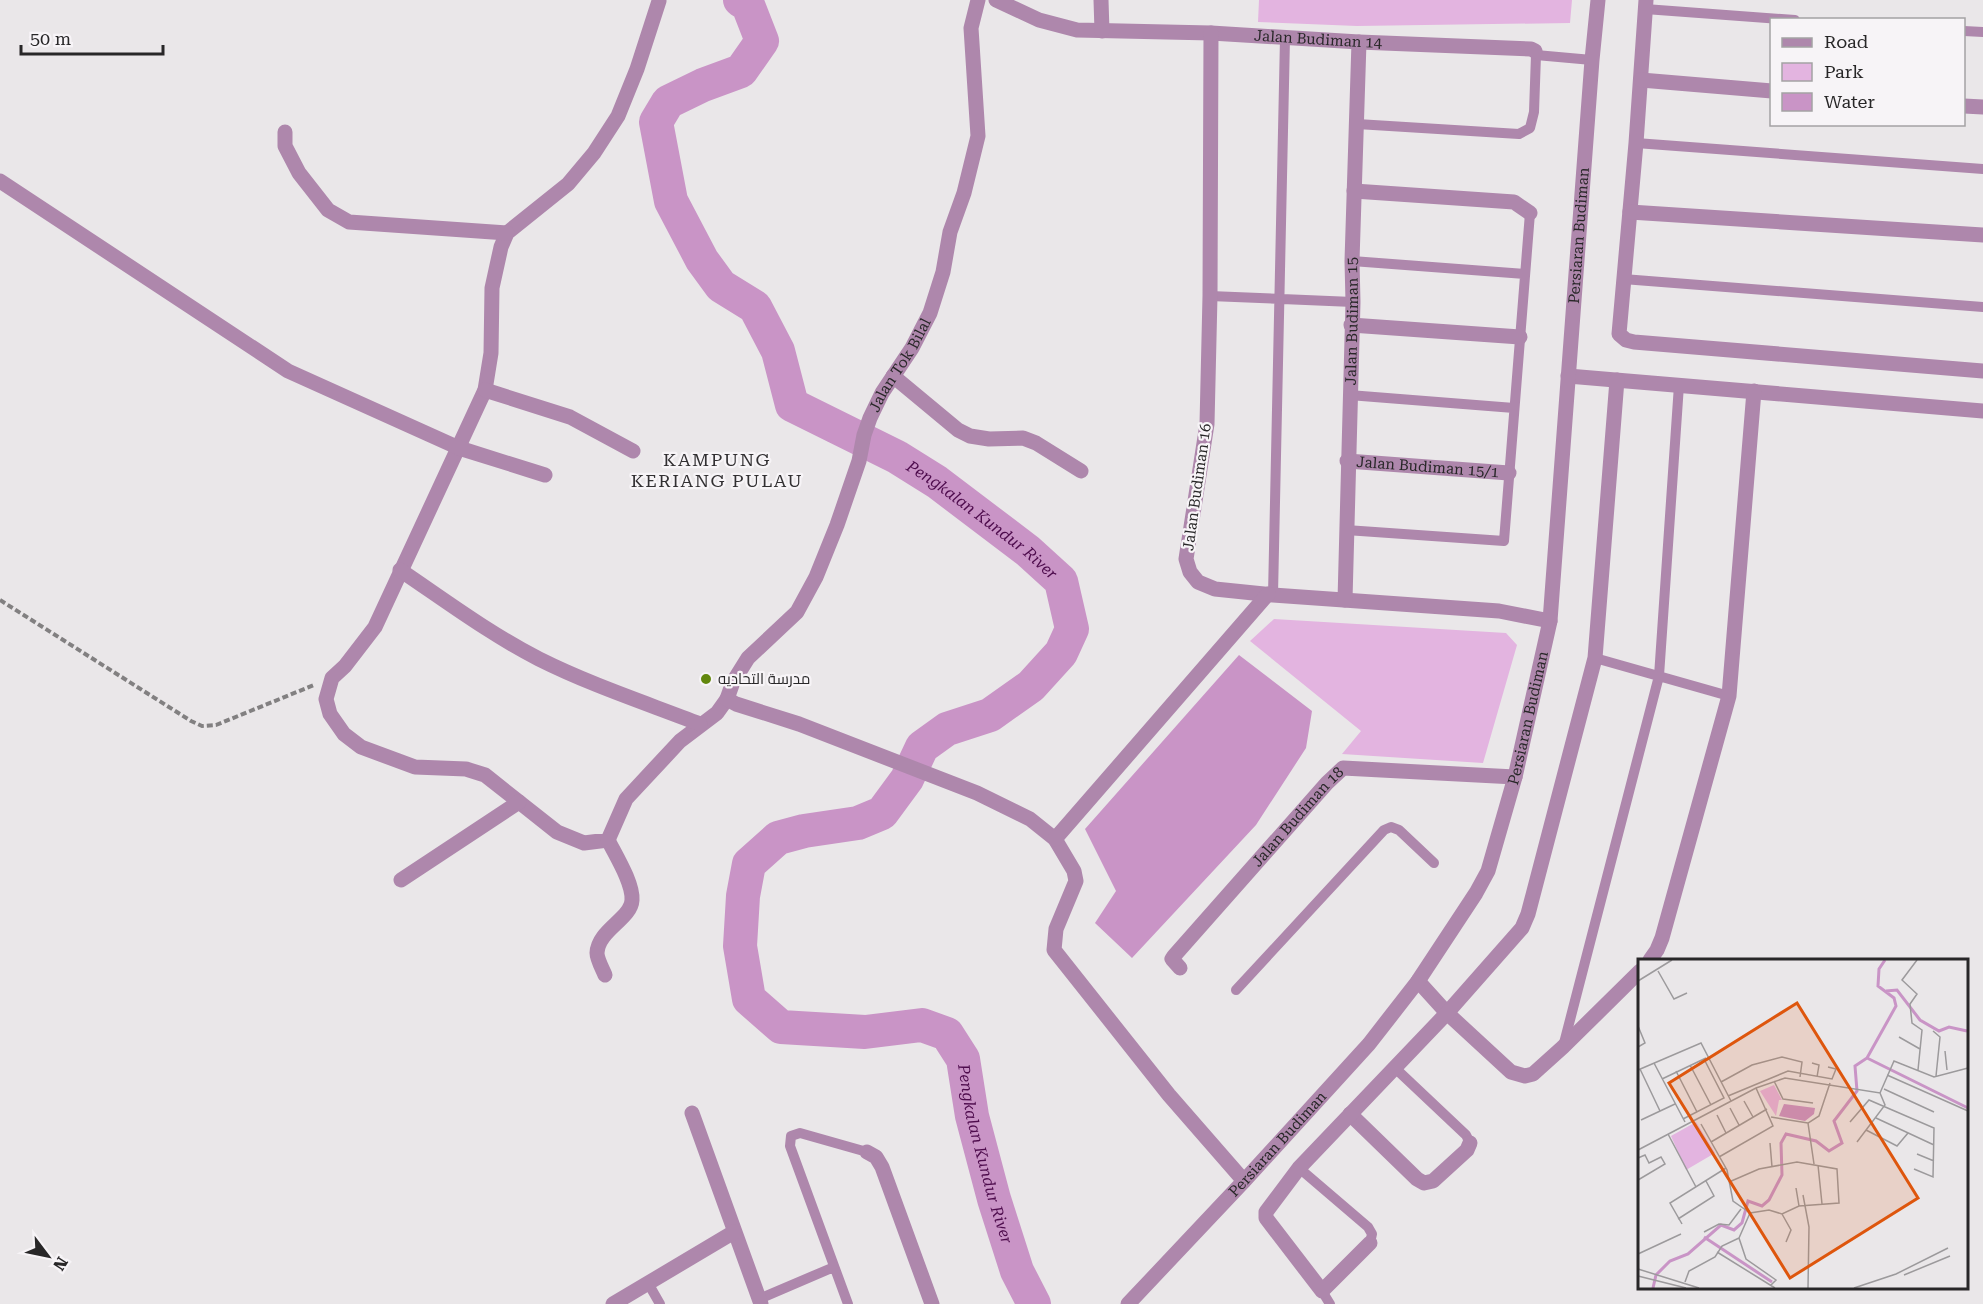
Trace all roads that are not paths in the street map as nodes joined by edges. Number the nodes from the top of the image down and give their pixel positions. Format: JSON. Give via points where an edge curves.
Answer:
{"nodes":[{"id":1,"x":660,"y":0,"type":"edge"},
{"id":2,"x":978,"y":0,"type":"edge"},
{"id":3,"x":996,"y":0,"type":"edge"},
{"id":4,"x":1101,"y":0,"type":"edge"},
{"id":5,"x":1598,"y":0,"type":"edge"},
{"id":6,"x":1646,"y":5,"type":"edge"},
{"id":7,"x":1775,"y":18,"type":"edge"},
{"id":8,"x":1102,"y":31,"type":"junction"},
{"id":9,"x":1965,"y":31,"type":"edge"},
{"id":10,"x":1983,"y":32,"type":"edge"},
{"id":11,"x":1211,"y":33,"type":"junction"},
{"id":12,"x":1285,"y":38,"type":"junction"},
{"id":13,"x":1359,"y":42,"type":"junction"},
{"id":14,"x":1535,"y":53,"type":"junction"},
{"id":15,"x":1592,"y":60,"type":"junction"},
{"id":16,"x":1641,"y":80,"type":"junction"},
{"id":17,"x":1770,"y":91,"type":"edge"},
{"id":18,"x":1965,"y":106,"type":"edge"},
{"id":19,"x":1983,"y":107,"type":"edge"},
{"id":20,"x":1357,"y":124,"type":"junction"},
{"id":21,"x":285,"y":132,"type":"dead end"},
{"id":22,"x":1636,"y":143,"type":"junction"},
{"id":23,"x":1983,"y":169,"type":"edge"},
{"id":24,"x":0,"y":181,"type":"edge"},
{"id":25,"x":1354,"y":191,"type":"junction"},
{"id":26,"x":1630,"y":212,"type":"junction"},
{"id":27,"x":1530,"y":213,"type":"joint"},
{"id":28,"x":507,"y":233,"type":"junction"},
{"id":29,"x":1983,"y":235,"type":"edge"},
{"id":30,"x":1352,"y":261,"type":"junction"},
{"id":31,"x":1525,"y":274,"type":"junction"},
{"id":32,"x":1623,"y":279,"type":"junction"},
{"id":33,"x":1210,"y":296,"type":"junction"},
{"id":34,"x":1279,"y":300,"type":"junction"},
{"id":35,"x":1353,"y":302,"type":"junction"},
{"id":36,"x":1983,"y":307,"type":"edge"},
{"id":37,"x":1351,"y":325,"type":"junction"},
{"id":38,"x":1520,"y":337,"type":"junction"},
{"id":39,"x":1983,"y":371,"type":"edge"},
{"id":40,"x":893,"y":376,"type":"junction"},
{"id":41,"x":1568,"y":376,"type":"junction"},
{"id":42,"x":1617,"y":381,"type":"junction"},
{"id":43,"x":1679,"y":385,"type":"junction"},
{"id":44,"x":486,"y":390,"type":"junction"},
{"id":45,"x":1754,"y":391,"type":"junction"},
{"id":46,"x":1349,"y":395,"type":"junction"},
{"id":47,"x":1515,"y":408,"type":"junction"},
{"id":48,"x":1983,"y":411,"type":"edge"},
{"id":49,"x":459,"y":448,"type":"junction"},
{"id":50,"x":633,"y":451,"type":"dead end"},
{"id":51,"x":1347,"y":461,"type":"junction"},
{"id":52,"x":1081,"y":471,"type":"dead end"},
{"id":53,"x":1509,"y":473,"type":"junction"},
{"id":54,"x":545,"y":475,"type":"dead end"},
{"id":55,"x":1346,"y":530,"type":"junction"},
{"id":56,"x":400,"y":570,"type":"junction"},
{"id":57,"x":1271,"y":594,"type":"junction"},
{"id":58,"x":1345,"y":600,"type":"junction"},
{"id":59,"x":1550,"y":621,"type":"junction"},
{"id":60,"x":1595,"y":658,"type":"junction"},
{"id":61,"x":1659,"y":676,"type":"junction"},
{"id":62,"x":1729,"y":696,"type":"junction"},
{"id":63,"x":727,"y":699,"type":"junction"},
{"id":64,"x":700,"y":724,"type":"junction"},
{"id":65,"x":1515,"y":777,"type":"junction"},
{"id":66,"x":519,"y":802,"type":"junction"},
{"id":67,"x":1054,"y":839,"type":"junction"},
{"id":68,"x":608,"y":840,"type":"junction"},
{"id":69,"x":1434,"y":863,"type":"dead end"},
{"id":70,"x":401,"y":880,"type":"dead end"},
{"id":71,"x":1651,"y":959,"type":"edge"},
{"id":72,"x":1180,"y":968,"type":"dead end"},
{"id":73,"x":1638,"y":973,"type":"edge"},
{"id":74,"x":605,"y":975,"type":"dead end"},
{"id":75,"x":1418,"y":981,"type":"junction"},
{"id":76,"x":1236,"y":990,"type":"dead end"},
{"id":77,"x":1447,"y":1013,"type":"junction"},
{"id":78,"x":1563,"y":1047,"type":"junction"},
{"id":79,"x":1395,"y":1068,"type":"junction"},
{"id":80,"x":692,"y":1113,"type":"dead end"},
{"id":81,"x":1350,"y":1114,"type":"junction"},
{"id":82,"x":1470,"y":1143,"type":"joint"},
{"id":83,"x":867,"y":1152,"type":"joint"},
{"id":84,"x":1299,"y":1168,"type":"junction"},
{"id":85,"x":1244,"y":1181,"type":"junction"},
{"id":86,"x":734,"y":1232,"type":"junction"},
{"id":87,"x":1370,"y":1242,"type":"joint"},
{"id":88,"x":834,"y":1267,"type":"junction"},
{"id":89,"x":648,"y":1283,"type":"junction"},
{"id":90,"x":1326,"y":1298,"type":"edge"},
{"id":91,"x":760,"y":1302,"type":"edge"},
{"id":92,"x":613,"y":1304,"type":"edge"},
{"id":93,"x":660,"y":1304,"type":"edge"},
{"id":94,"x":848,"y":1304,"type":"edge"},
{"id":95,"x":932,"y":1304,"type":"edge"},
{"id":96,"x":1128,"y":1304,"type":"edge"}],
"edges":[{"from":1,"to":28,"type":"street","via":[[618,116],[594,153],[568,184]]},
{"from":2,"to":40,"type":"street","name":"Jalan Tok Bilal","via":[[972,28],[978,136],[930,313]]},
{"from":3,"to":8,"type":"street","name":"Jalan Budiman 14","via":[[1039,20],[1077,30]]},
{"from":4,"to":8,"type":"street"},
{"from":5,"to":15,"type":"street","name":"Persiaran Budiman"},
{"from":6,"to":7,"type":"lane"},
{"from":6,"to":16,"type":"street"},
{"from":8,"to":11,"type":"street","name":"Jalan Budiman 14"},
{"from":9,"to":10,"type":"lane"},
{"from":11,"to":12,"type":"street","name":"Jalan Budiman 14"},
{"from":11,"to":33,"type":"street","name":"Jalan Budiman 16"},
{"from":12,"to":13,"type":"street","name":"Jalan Budiman 14"},
{"from":12,"to":34,"type":"lane"},
{"from":13,"to":14,"type":"street","name":"Jalan Budiman 14","via":[[1531,49]]},
{"from":13,"to":20,"type":"street","name":"Jalan Budiman 15"},
{"from":14,"to":15,"type":"lane"},
{"from":14,"to":20,"type":"lane","via":[[1534,111],[1530,128],[1519,134]]},
{"from":15,"to":41,"type":"street","name":"Persiaran Budiman"},
{"from":16,"to":17,"type":"street"},
{"from":16,"to":22,"type":"street"},
{"from":18,"to":19,"type":"street"},
{"from":20,"to":25,"type":"street","name":"Jalan Budiman 15"},
{"from":21,"to":28,"type":"street","via":[[285,146],[299,173],[328,210],[349,222]]},
{"from":22,"to":23,"type":"lane"},
{"from":22,"to":26,"type":"street"},
{"from":24,"to":49,"type":"street","via":[[288,371]]},
{"from":25,"to":27,"type":"street","via":[[1514,202]]},
{"from":25,"to":30,"type":"street","name":"Jalan Budiman 15"},
{"from":26,"to":29,"type":"street"},
{"from":26,"to":32,"type":"street"},
{"from":27,"to":31,"type":"lane"},
{"from":28,"to":44,"type":"street","via":[[492,288]]},
{"from":30,"to":31,"type":"lane"},
{"from":30,"to":35,"type":"street","name":"Jalan Budiman 15"},
{"from":31,"to":38,"type":"lane"},
{"from":32,"to":36,"type":"lane"},
{"from":32,"to":39,"type":"street","via":[[1619,334],[1626,340]]},
{"from":33,"to":34,"type":"lane"},
{"from":33,"to":57,"type":"street","name":"Jalan Budiman 16","via":[[1207,424],[1186,559],[1190,572],[1207,587]]},
{"from":34,"to":35,"type":"lane"},
{"from":34,"to":57,"type":"lane"},
{"from":35,"to":37,"type":"street","name":"Jalan Budiman 15"},
{"from":37,"to":38,"type":"street"},
{"from":37,"to":46,"type":"street","name":"Jalan Budiman 15"},
{"from":38,"to":47,"type":"lane"},
{"from":40,"to":52,"type":"street","via":[[958,430],[989,439],[1023,438]]},
{"from":40,"to":63,"type":"street","name":"Jalan Tok Bilal","via":[[864,435],[837,525],[797,612],[748,658]]},
{"from":41,"to":42,"type":"street"},
{"from":41,"to":59,"type":"street","name":"Persiaran Budiman"},
{"from":42,"to":43,"type":"street"},
{"from":42,"to":60,"type":"street"},
{"from":43,"to":45,"type":"street"},
{"from":43,"to":61,"type":"lane"},
{"from":44,"to":49,"type":"street"},
{"from":44,"to":50,"type":"street","via":[[570,417]]},
{"from":45,"to":48,"type":"street"},
{"from":45,"to":62,"type":"street"},
{"from":46,"to":47,"type":"lane"},
{"from":46,"to":51,"type":"street","name":"Jalan Budiman 15"},
{"from":47,"to":53,"type":"lane"},
{"from":49,"to":54,"type":"street"},
{"from":49,"to":56,"type":"street"},
{"from":51,"to":53,"type":"street","name":"Jalan Budiman 15/1"},
{"from":51,"to":55,"type":"street","name":"Jalan Budiman 15"},
{"from":53,"to":55,"type":"lane","via":[[1504,541]]},
{"from":55,"to":58,"type":"street","name":"Jalan Budiman 15"},
{"from":56,"to":64,"type":"street","via":[[500,638],[540,659]]},
{"from":56,"to":66,"type":"street","via":[[375,627],[332,678],[326,699],[330,714],[344,734],[362,747],[415,767],[485,775]]},
{"from":57,"to":58,"type":"street","name":"Jalan Budiman 16"},
{"from":57,"to":67,"type":"street"},
{"from":58,"to":59,"type":"street","name":"Jalan Budiman 16","via":[[1498,611]]},
{"from":59,"to":65,"type":"street","name":"Persiaran Budiman"},
{"from":60,"to":61,"type":"lane"},
{"from":60,"to":77,"type":"street","via":[[1528,914],[1522,928]]},
{"from":61,"to":62,"type":"lane"},
{"from":61,"to":78,"type":"lane"},
{"from":62,"to":71,"type":"street","via":[[1662,938]]},
{"from":63,"to":64,"type":"street","via":[[717,713]]},
{"from":63,"to":67,"type":"street","via":[[977,793],[1030,819]]},
{"from":64,"to":68,"type":"street","via":[[626,798]]},
{"from":65,"to":72,"type":"street","name":"Jalan Budiman 18","via":[[1343,768],[1174,956],[1172,959]]},
{"from":65,"to":75,"type":"street","name":"Persiaran Budiman","via":[[1488,871]]},
{"from":66,"to":68,"type":"street","via":[[557,832],[584,843]]},
{"from":66,"to":70,"type":"street"},
{"from":67,"to":85,"type":"street","via":[[1076,881],[1056,929],[1054,950],[1169,1095]]},
{"from":68,"to":74,"type":"street","via":[[631,888],[632,902],[628,913],[600,942],[597,954]]},
{"from":69,"to":76,"type":"lane","via":[[1399,830],[1384,830]]},
{"from":73,"to":78,"type":"street"},
{"from":75,"to":77,"type":"street"},
{"from":75,"to":85,"type":"street","name":"Persiaran Budiman","via":[[1369,1044]]},
{"from":77,"to":78,"type":"street","via":[[1518,1076],[1533,1074]]},
{"from":77,"to":79,"type":"street"},
{"from":79,"to":81,"type":"street"},
{"from":79,"to":82,"type":"lane"},
{"from":80,"to":86,"type":"street"},
{"from":81,"to":82,"type":"street","via":[[1424,1183],[1433,1182]]},
{"from":81,"to":84,"type":"street"},
{"from":83,"to":88,"type":"lane","via":[[806,1134],[791,1136],[790,1146]]},
{"from":83,"to":95,"type":"street","via":[[882,1167]]},
{"from":84,"to":87,"type":"lane","via":[[1368,1227],[1372,1234]]},
{"from":84,"to":90,"type":"street","via":[[1269,1206],[1266,1218]]},
{"from":85,"to":96,"type":"street","name":"Persiaran Budiman"},
{"from":86,"to":89,"type":"street"},
{"from":86,"to":91,"type":"street"},
{"from":87,"to":90,"type":"street"},
{"from":88,"to":91,"type":"lane"},
{"from":88,"to":94,"type":"lane"},
{"from":89,"to":92,"type":"street"},
{"from":89,"to":93,"type":"lane"}]}
